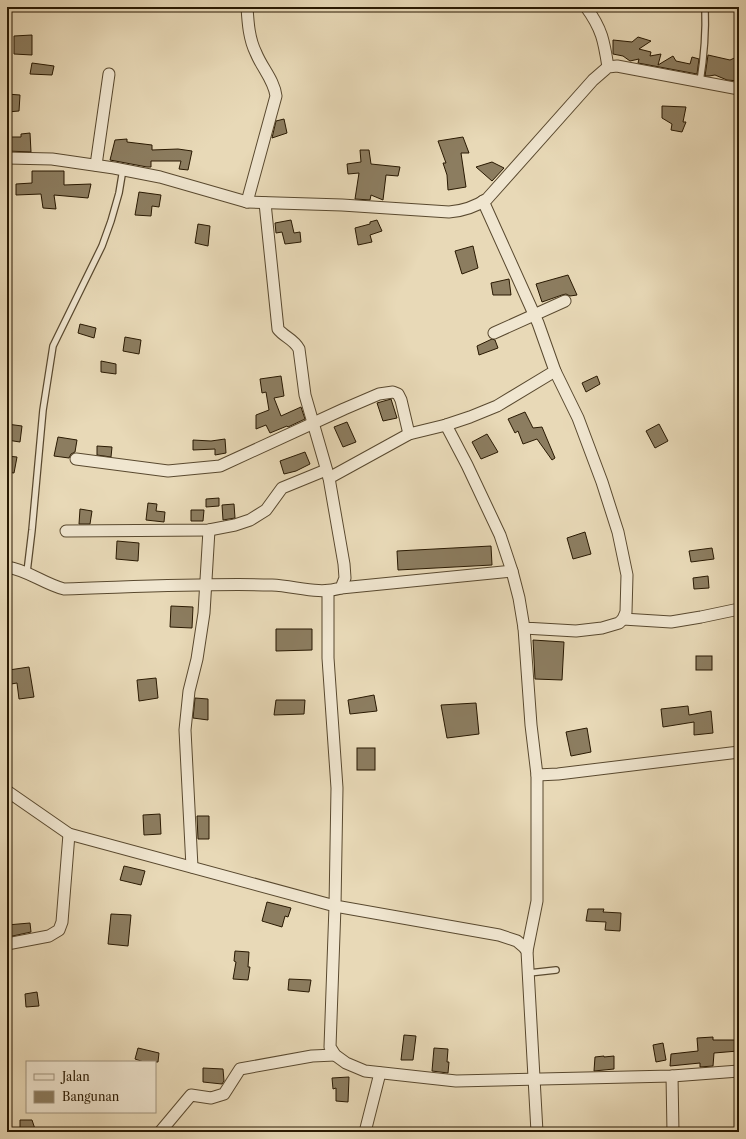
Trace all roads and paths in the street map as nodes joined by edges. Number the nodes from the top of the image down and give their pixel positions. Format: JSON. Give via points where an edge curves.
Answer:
{"nodes":[{"id":1,"x":247,"y":7,"type":"edge"},
{"id":2,"x":586,"y":7,"type":"edge"},
{"id":3,"x":705,"y":7,"type":"edge"},
{"id":4,"x":608,"y":67,"type":"junction"},
{"id":5,"x":109,"y":74,"type":"dead end"},
{"id":6,"x":700,"y":82,"type":"junction"},
{"id":7,"x":739,"y":89,"type":"edge"},
{"id":8,"x":7,"y":158,"type":"edge"},
{"id":9,"x":96,"y":165,"type":"junction"},
{"id":10,"x":123,"y":169,"type":"junction"},
{"id":11,"x":483,"y":201,"type":"junction"},
{"id":12,"x":247,"y":202,"type":"junction"},
{"id":13,"x":265,"y":203,"type":"junction"},
{"id":14,"x":565,"y":300,"type":"dead end"},
{"id":15,"x":534,"y":314,"type":"junction"},
{"id":16,"x":494,"y":333,"type":"dead end"},
{"id":17,"x":555,"y":371,"type":"junction"},
{"id":18,"x":312,"y":424,"type":"junction"},
{"id":19,"x":446,"y":425,"type":"junction"},
{"id":20,"x":409,"y":434,"type":"junction"},
{"id":21,"x":76,"y":459,"type":"dead end"},
{"id":22,"x":328,"y":474,"type":"junction"},
{"id":23,"x":209,"y":530,"type":"junction"},
{"id":24,"x":66,"y":531,"type":"dead end"},
{"id":25,"x":7,"y":567,"type":"edge"},
{"id":26,"x":512,"y":571,"type":"junction"},
{"id":27,"x":27,"y":572,"type":"junction"},
{"id":28,"x":206,"y":584,"type":"junction"},
{"id":29,"x":341,"y":588,"type":"junction"},
{"id":30,"x":328,"y":591,"type":"junction"},
{"id":31,"x":739,"y":609,"type":"edge"},
{"id":32,"x":623,"y":619,"type":"junction"},
{"id":33,"x":524,"y":628,"type":"junction"},
{"id":34,"x":739,"y":752,"type":"edge"},
{"id":35,"x":537,"y":775,"type":"junction"},
{"id":36,"x":7,"y":791,"type":"edge"},
{"id":37,"x":69,"y":834,"type":"junction"},
{"id":38,"x":192,"y":867,"type":"junction"},
{"id":39,"x":335,"y":906,"type":"junction"},
{"id":40,"x":530,"y":939,"type":"junction"},
{"id":41,"x":517,"y":940,"type":"junction"},
{"id":42,"x":7,"y":944,"type":"edge"},
{"id":43,"x":527,"y":951,"type":"junction"},
{"id":44,"x":556,"y":970,"type":"dead end"},
{"id":45,"x":529,"y":973,"type":"junction"},
{"id":46,"x":335,"y":1056,"type":"junction"},
{"id":47,"x":739,"y":1071,"type":"edge"},
{"id":48,"x":380,"y":1073,"type":"junction"},
{"id":49,"x":672,"y":1076,"type":"junction"},
{"id":50,"x":533,"y":1080,"type":"junction"},
{"id":51,"x":160,"y":1132,"type":"edge"},
{"id":52,"x":365,"y":1132,"type":"edge"},
{"id":53,"x":537,"y":1132,"type":"edge"},
{"id":54,"x":673,"y":1132,"type":"edge"}],
"edges":[{"from":1,"to":12,"type":"street","via":[[252,46],[273,84],[276,96]]},
{"from":2,"to":4,"type":"street","via":[[597,22],[604,42]]},
{"from":3,"to":6,"type":"lane","via":[[706,25]]},
{"from":4,"to":6,"type":"street","via":[[617,66]]},
{"from":4,"to":11,"type":"street","via":[[593,80],[494,192]]},
{"from":5,"to":9,"type":"street"},
{"from":6,"to":7,"type":"street"},
{"from":8,"to":9,"type":"street","via":[[52,159]]},
{"from":9,"to":10,"type":"street"},
{"from":10,"to":12,"type":"street"},
{"from":10,"to":27,"type":"lane","via":[[119,193],[102,246],[53,346],[43,410]]},
{"from":11,"to":13,"type":"street","via":[[462,211],[448,212]]},
{"from":11,"to":15,"type":"street"},
{"from":12,"to":13,"type":"street"},
{"from":13,"to":18,"type":"street","via":[[278,329],[281,334],[296,343]]},
{"from":14,"to":15,"type":"street"},
{"from":15,"to":16,"type":"street"},
{"from":15,"to":17,"type":"street"},
{"from":17,"to":19,"type":"street","via":[[497,406]]},
{"from":17,"to":32,"type":"street","via":[[578,418],[618,532],[627,575],[626,612]]},
{"from":18,"to":20,"type":"street","via":[[379,394],[393,392],[398,394],[401,400]]},
{"from":18,"to":21,"type":"street","via":[[220,466],[168,471]]},
{"from":18,"to":22,"type":"street"},
{"from":19,"to":20,"type":"street"},
{"from":19,"to":26,"type":"street","via":[[497,529]]},
{"from":20,"to":22,"type":"street"},
{"from":22,"to":23,"type":"street","via":[[282,488],[266,510],[250,520]]},
{"from":22,"to":29,"type":"street","via":[[344,564],[345,578]]},
{"from":23,"to":24,"type":"street"},
{"from":23,"to":28,"type":"street"},
{"from":25,"to":27,"type":"street"},
{"from":26,"to":29,"type":"street"},
{"from":26,"to":33,"type":"street"},
{"from":27,"to":28,"type":"street","via":[[64,589]]},
{"from":28,"to":30,"type":"street","via":[[273,585]]},
{"from":28,"to":38,"type":"street","via":[[204,613],[189,691],[185,730]]},
{"from":29,"to":30,"type":"street"},
{"from":30,"to":39,"type":"street","via":[[328,658],[337,788]]},
{"from":31,"to":32,"type":"street","via":[[671,622]]},
{"from":32,"to":33,"type":"street","via":[[619,623],[602,628]]},
{"from":33,"to":35,"type":"street"},
{"from":34,"to":35,"type":"street"},
{"from":35,"to":40,"type":"street","via":[[537,901]]},
{"from":36,"to":37,"type":"street"},
{"from":37,"to":38,"type":"street"},
{"from":37,"to":42,"type":"street","via":[[62,922],[59,930],[49,936]]},
{"from":38,"to":39,"type":"street"},
{"from":39,"to":41,"type":"street"},
{"from":39,"to":46,"type":"street","via":[[330,1047]]},
{"from":40,"to":41,"type":"street"},
{"from":40,"to":43,"type":"street"},
{"from":41,"to":43,"type":"street"},
{"from":43,"to":45,"type":"street"},
{"from":44,"to":45,"type":"lane"},
{"from":45,"to":50,"type":"street"},
{"from":46,"to":48,"type":"street","via":[[365,1071]]},
{"from":46,"to":51,"type":"street","via":[[312,1056],[240,1069],[224,1094],[211,1098],[191,1095]]},
{"from":47,"to":49,"type":"street"},
{"from":48,"to":50,"type":"street","via":[[456,1082]]},
{"from":48,"to":52,"type":"street"},
{"from":49,"to":50,"type":"street"},
{"from":49,"to":54,"type":"street"},
{"from":50,"to":53,"type":"street"}]}
